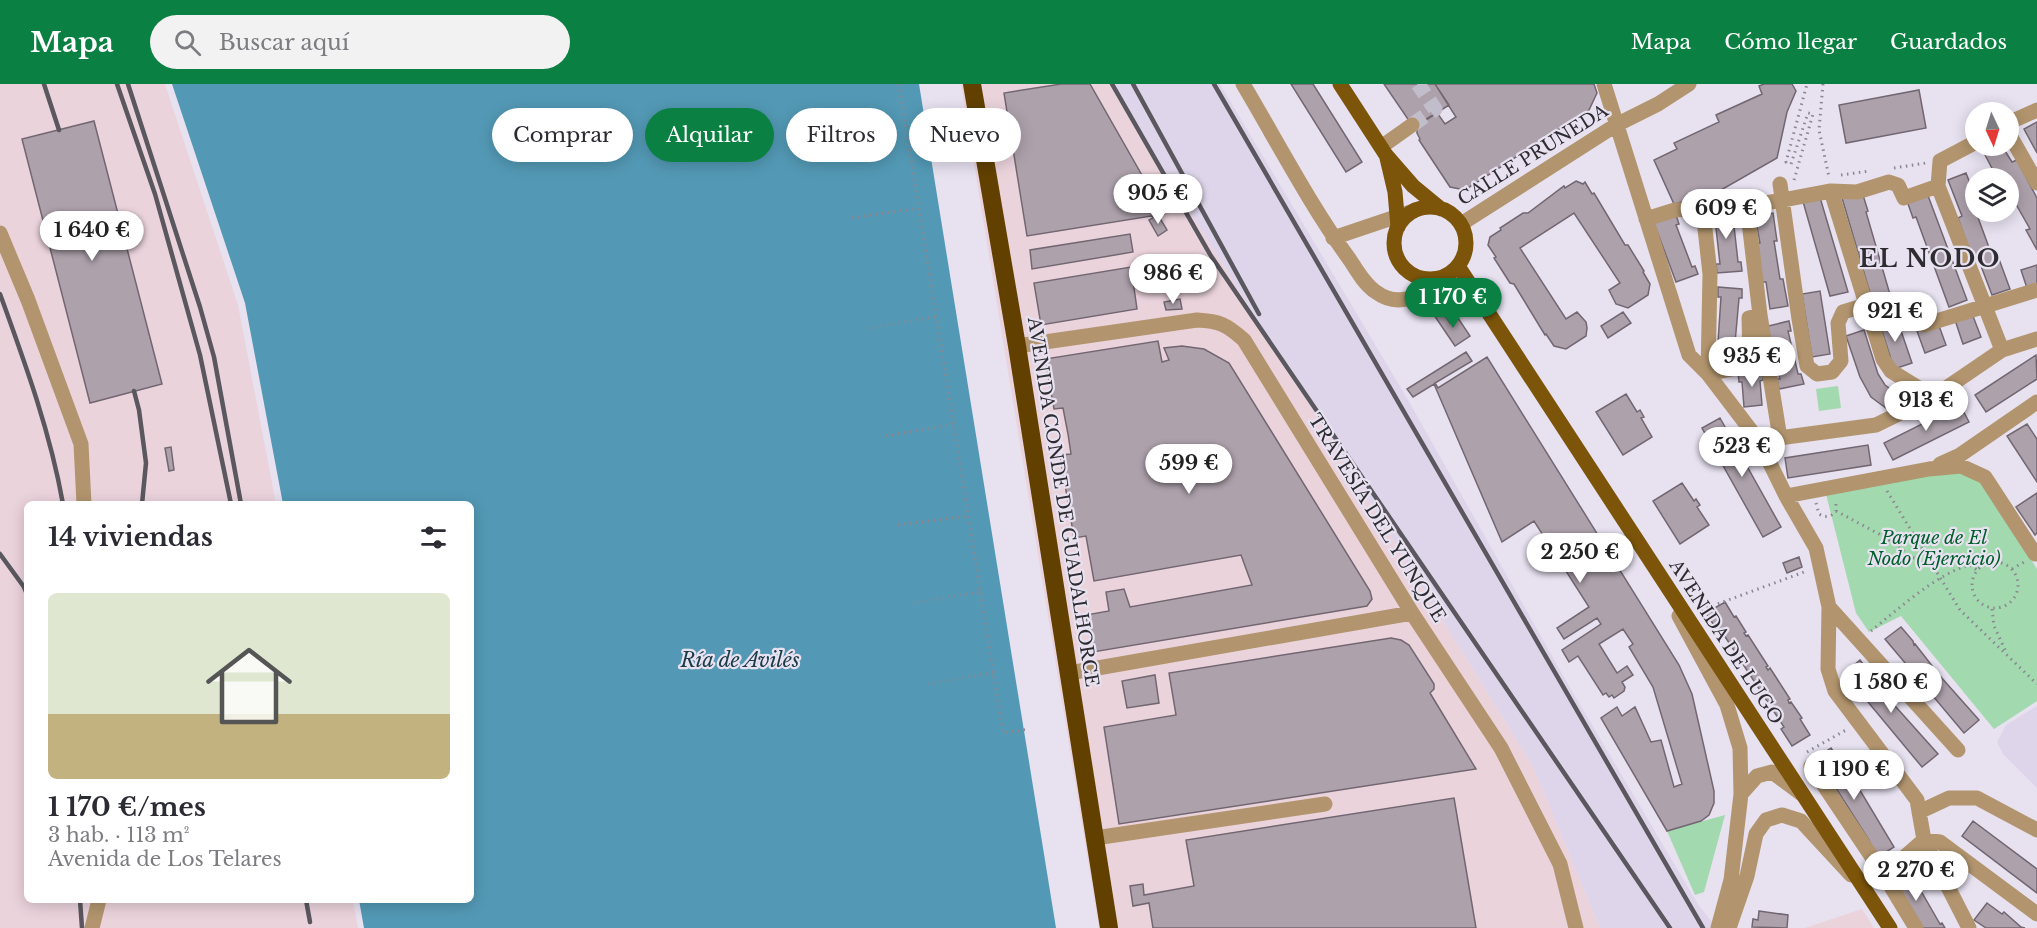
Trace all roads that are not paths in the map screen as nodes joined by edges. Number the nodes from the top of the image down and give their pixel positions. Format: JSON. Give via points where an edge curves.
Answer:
{"nodes":[{"id":1,"x":972,"y":84,"type":"edge"},
{"id":2,"x":1243,"y":84,"type":"edge"},
{"id":3,"x":1340,"y":84,"type":"edge"},
{"id":4,"x":1604,"y":84,"type":"edge"},
{"id":5,"x":1689,"y":84,"type":"edge"},
{"id":6,"x":2037,"y":110,"type":"edge"},
{"id":7,"x":2019,"y":118,"type":"edge"},
{"id":8,"x":1412,"y":125,"type":"tunnel mouth"},
{"id":9,"x":1616,"y":125,"type":"junction"},
{"id":10,"x":1965,"y":148,"type":"edge"},
{"id":11,"x":1384,"y":151,"type":"junction"},
{"id":12,"x":2019,"y":151,"type":"edge"},
{"id":13,"x":2037,"y":183,"type":"edge"},
{"id":14,"x":1830,"y":184,"type":"junction"},
{"id":15,"x":1938,"y":186,"type":"junction"},
{"id":16,"x":1785,"y":189,"type":"junction"},
{"id":17,"x":1395,"y":192,"type":"junction"},
{"id":18,"x":1702,"y":205,"type":"junction"},
{"id":19,"x":1751,"y":205,"type":"junction"},
{"id":20,"x":1441,"y":209,"type":"junction"},
{"id":21,"x":1646,"y":219,"type":"junction"},
{"id":22,"x":1398,"y":221,"type":"junction"},
{"id":23,"x":1377,"y":223,"type":"junction"},
{"id":24,"x":1461,"y":224,"type":"junction"},
{"id":25,"x":0,"y":233,"type":"edge"},
{"id":26,"x":1334,"y":238,"type":"junction"},
{"id":27,"x":1458,"y":266,"type":"junction"},
{"id":28,"x":1435,"y":279,"type":"junction"},
{"id":29,"x":2037,"y":290,"type":"edge"},
{"id":30,"x":1985,"y":305,"type":"junction"},
{"id":31,"x":1488,"y":310,"type":"junction"},
{"id":32,"x":1868,"y":312,"type":"junction"},
{"id":33,"x":1760,"y":315,"type":"junction"},
{"id":34,"x":2037,"y":339,"type":"edge"},
{"id":35,"x":1017,"y":346,"type":"junction"},
{"id":36,"x":2002,"y":350,"type":"junction"},
{"id":37,"x":1708,"y":374,"type":"junction"},
{"id":38,"x":1933,"y":397,"type":"junction"},
{"id":39,"x":2037,"y":402,"type":"edge"},
{"id":40,"x":1780,"y":438,"type":"junction"},
{"id":41,"x":1759,"y":441,"type":"junction"},
{"id":42,"x":1929,"y":469,"type":"junction"},
{"id":43,"x":1786,"y":496,"type":"junction"},
{"id":44,"x":84,"y":501,"type":"edge"},
{"id":45,"x":2037,"y":553,"type":"edge"},
{"id":46,"x":1648,"y":558,"type":"junction"},
{"id":47,"x":1829,"y":608,"type":"junction"},
{"id":48,"x":1412,"y":613,"type":"junction"},
{"id":49,"x":1069,"y":673,"type":"junction"},
{"id":50,"x":1958,"y":750,"type":"dead end"},
{"id":51,"x":1811,"y":766,"type":"dead end"},
{"id":52,"x":1741,"y":794,"type":"junction"},
{"id":53,"x":1804,"y":796,"type":"junction"},
{"id":54,"x":1325,"y":804,"type":"dead end"},
{"id":55,"x":1919,"y":812,"type":"junction"},
{"id":56,"x":2037,"y":830,"type":"edge"},
{"id":57,"x":1095,"y":837,"type":"junction"},
{"id":58,"x":1924,"y":840,"type":"junction"},
{"id":59,"x":1884,"y":875,"type":"junction"},
{"id":60,"x":1867,"y":893,"type":"junction"},
{"id":61,"x":98,"y":903,"type":"edge"},
{"id":62,"x":2037,"y":914,"type":"edge"},
{"id":63,"x":1723,"y":925,"type":"edge"},
{"id":64,"x":92,"y":928,"type":"edge"},
{"id":65,"x":1108,"y":928,"type":"edge"},
{"id":66,"x":1576,"y":928,"type":"edge"},
{"id":67,"x":1890,"y":928,"type":"edge"},
{"id":68,"x":1916,"y":928,"type":"edge"},
{"id":69,"x":1969,"y":928,"type":"edge"}],
"edges":[{"from":1,"to":35,"type":"highway","name":"AVENIDA CONDE DE GUADALHORCE"},
{"from":2,"to":26,"type":"street"},
{"from":3,"to":11,"type":"main road"},
{"from":4,"to":9,"type":"street"},
{"from":5,"to":9,"type":"street","name":"CALLE PRUNEDA"},
{"from":6,"to":7,"type":"street"},
{"from":8,"to":11,"type":"street"},
{"from":9,"to":21,"type":"street"},
{"from":9,"to":24,"type":"street","name":"CALLE PRUNEDA"},
{"from":10,"to":15,"type":"street","via":[[1940,161]]},
{"from":11,"to":17,"type":"main road"},
{"from":11,"to":20,"type":"main road","via":[[1413,186]]},
{"from":12,"to":13,"type":"street"},
{"from":14,"to":15,"type":"street","via":[[1857,192],[1889,182],[1898,185],[1904,198]]},
{"from":14,"to":16,"type":"street"},
{"from":14,"to":32,"type":"street"},
{"from":15,"to":30,"type":"street"},
{"from":16,"to":19,"type":"street"},
{"from":16,"to":32,"type":"street","via":[[1808,366],[1817,374],[1832,372],[1842,361],[1838,323],[1843,312]]},
{"from":17,"to":22,"type":"main road"},
{"from":17,"to":23,"type":"street"},
{"from":18,"to":19,"type":"street"},
{"from":18,"to":21,"type":"street"},
{"from":18,"to":37,"type":"street","via":[[1710,274]]},
{"from":19,"to":33,"type":"street"},
{"from":20,"to":22,"type":"main road","via":[[1416,210]]},
{"from":20,"to":24,"type":"main road"},
{"from":21,"to":37,"type":"street","via":[[1689,355]]},
{"from":22,"to":23,"type":"street"},
{"from":22,"to":28,"type":"main road","via":[[1395,250],[1400,262],[1422,278]]},
{"from":23,"to":26,"type":"street"},
{"from":24,"to":27,"type":"main road","via":[[1467,243]]},
{"from":25,"to":44,"type":"street","via":[[81,444]]},
{"from":26,"to":28,"type":"street","via":[[1369,287],[1386,298],[1406,300],[1424,292]]},
{"from":27,"to":28,"type":"main road"},
{"from":27,"to":31,"type":"main road","name":"AVENIDA DE LUGO"},
{"from":28,"to":31,"type":"main road"},
{"from":29,"to":30,"type":"street"},
{"from":30,"to":32,"type":"street","via":[[1924,325],[1915,303]]},
{"from":30,"to":36,"type":"street"},
{"from":31,"to":46,"type":"main road","name":"AVENIDA DE LUGO"},
{"from":32,"to":38,"type":"street","via":[[1891,371]]},
{"from":33,"to":37,"type":"street","via":[[1749,318],[1750,358],[1741,367]]},
{"from":33,"to":40,"type":"street"},
{"from":34,"to":36,"type":"street"},
{"from":35,"to":48,"type":"street","name":"TRAVESÍA DEL YUNQUE","via":[[1197,320],[1227,325],[1244,340]]},
{"from":35,"to":49,"type":"highway","name":"AVENIDA CONDE DE GUADALHORCE"},
{"from":36,"to":38,"type":"street"},
{"from":37,"to":41,"type":"street"},
{"from":38,"to":40,"type":"street","via":[[1876,425]]},
{"from":39,"to":42,"type":"street","via":[[1960,455]]},
{"from":40,"to":41,"type":"street"},
{"from":41,"to":43,"type":"street"},
{"from":42,"to":43,"type":"street"},
{"from":42,"to":45,"type":"street","via":[[1961,466],[1985,477]]},
{"from":43,"to":47,"type":"street","via":[[1816,548]]},
{"from":46,"to":52,"type":"street","via":[[1727,705],[1740,748]]},
{"from":46,"to":53,"type":"main road","name":"AVENIDA DE LUGO"},
{"from":47,"to":50,"type":"street"},
{"from":47,"to":55,"type":"street","via":[[1828,669],[1835,691],[1917,800]]},
{"from":48,"to":49,"type":"street"},
{"from":48,"to":66,"type":"street","name":"TRAVESÍA DEL YUNQUE","via":[[1501,748],[1560,864]]},
{"from":49,"to":57,"type":"highway","name":"AVENIDA CONDE DE GUADALHORCE"},
{"from":51,"to":59,"type":"street"},
{"from":52,"to":53,"type":"street","via":[[1757,776],[1772,772]]},
{"from":52,"to":63,"type":"street"},
{"from":53,"to":60,"type":"main road","name":"AVENIDA DE LUGO"},
{"from":54,"to":57,"type":"street"},
{"from":55,"to":56,"type":"street","via":[[1949,798],[1977,798]]},
{"from":55,"to":58,"type":"street"},
{"from":57,"to":65,"type":"highway","name":"AVENIDA CONDE DE GUADALHORCE"},
{"from":58,"to":59,"type":"street"},
{"from":58,"to":62,"type":"street","via":[[1940,842]]},
{"from":58,"to":69,"type":"street"},
{"from":59,"to":68,"type":"street"},
{"from":60,"to":63,"type":"street","via":[[1801,821],[1782,815],[1766,820],[1756,834],[1747,876]]},
{"from":60,"to":67,"type":"main road","name":"AVENIDA DE LUGO"},
{"from":61,"to":64,"type":"street"}]}
